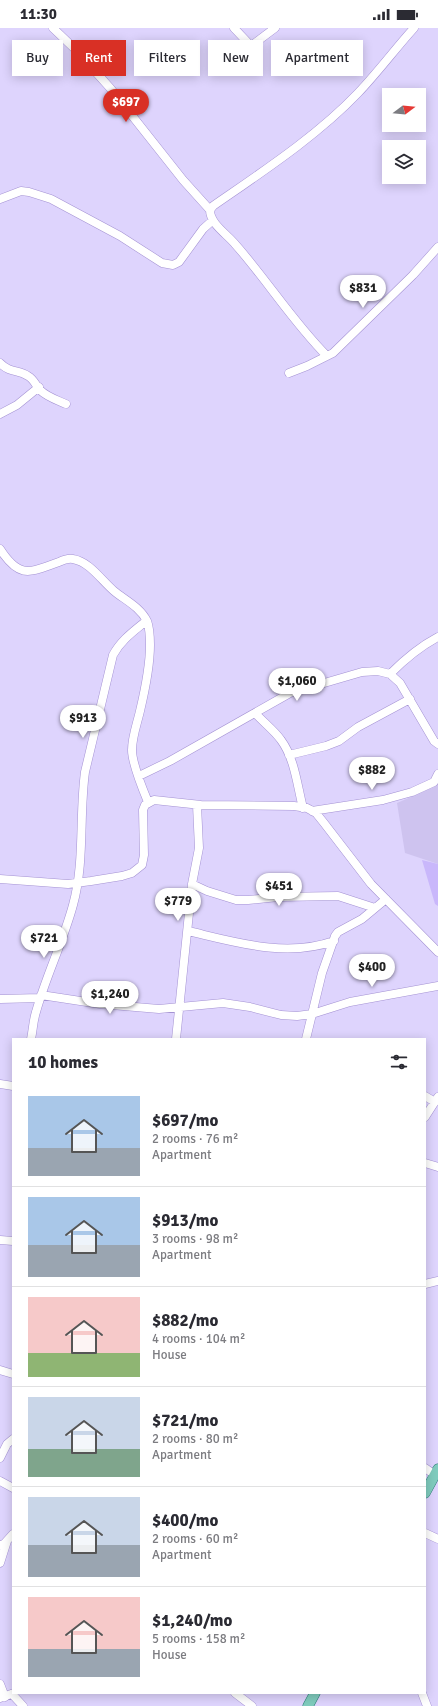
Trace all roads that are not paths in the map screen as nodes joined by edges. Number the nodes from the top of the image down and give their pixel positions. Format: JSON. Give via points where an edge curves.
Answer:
{"nodes":[{"id":1,"x":53,"y":28,"type":"edge"},
{"id":2,"x":234,"y":28,"type":"edge"},
{"id":3,"x":275,"y":28,"type":"edge"},
{"id":4,"x":414,"y":28,"type":"edge"},
{"id":5,"x":0,"y":199,"type":"edge"},
{"id":6,"x":210,"y":210,"type":"junction"},
{"id":7,"x":213,"y":220,"type":"junction"},
{"id":8,"x":438,"y":247,"type":"edge"},
{"id":9,"x":327,"y":356,"type":"junction"},
{"id":10,"x":0,"y":363,"type":"edge"},
{"id":11,"x":289,"y":373,"type":"dead end"},
{"id":12,"x":39,"y":388,"type":"junction"},
{"id":13,"x":66,"y":404,"type":"dead end"},
{"id":14,"x":0,"y":414,"type":"edge"},
{"id":15,"x":0,"y":549,"type":"edge"},
{"id":16,"x":146,"y":621,"type":"junction"},
{"id":17,"x":438,"y":637,"type":"edge"},
{"id":18,"x":390,"y":674,"type":"junction"},
{"id":19,"x":410,"y":699,"type":"junction"},
{"id":20,"x":255,"y":713,"type":"junction"},
{"id":21,"x":438,"y":744,"type":"edge"},
{"id":22,"x":289,"y":755,"type":"junction"},
{"id":23,"x":438,"y":774,"type":"edge"},
{"id":24,"x":139,"y":776,"type":"junction"},
{"id":25,"x":148,"y":802,"type":"junction"},
{"id":26,"x":197,"y":805,"type":"junction"},
{"id":27,"x":303,"y":808,"type":"junction"},
{"id":28,"x":312,"y":811,"type":"junction"},
{"id":29,"x":0,"y":879,"type":"edge"},
{"id":30,"x":77,"y":883,"type":"junction"},
{"id":31,"x":192,"y":884,"type":"junction"},
{"id":32,"x":386,"y":899,"type":"junction"},
{"id":33,"x":375,"y":908,"type":"junction"},
{"id":34,"x":188,"y":931,"type":"junction"},
{"id":35,"x":334,"y":941,"type":"junction"},
{"id":36,"x":438,"y":952,"type":"edge"},
{"id":37,"x":438,"y":986,"type":"edge"},
{"id":38,"x":41,"y":997,"type":"junction"},
{"id":39,"x":0,"y":999,"type":"edge"},
{"id":40,"x":180,"y":1007,"type":"junction"},
{"id":41,"x":312,"y":1014,"type":"junction"},
{"id":42,"x":31,"y":1038,"type":"edge"},
{"id":43,"x":176,"y":1038,"type":"edge"},
{"id":44,"x":306,"y":1038,"type":"edge"},
{"id":45,"x":0,"y":1084,"type":"edge"},
{"id":46,"x":12,"y":1086,"type":"edge"},
{"id":47,"x":426,"y":1096,"type":"edge"},
{"id":48,"x":436,"y":1100,"type":"edge"},
{"id":49,"x":426,"y":1115,"type":"edge"},
{"id":50,"x":426,"y":1163,"type":"edge"},
{"id":51,"x":438,"y":1167,"type":"edge"},
{"id":52,"x":0,"y":1240,"type":"edge"},
{"id":53,"x":12,"y":1241,"type":"edge"},
{"id":54,"x":438,"y":1281,"type":"edge"},
{"id":55,"x":426,"y":1284,"type":"edge"},
{"id":56,"x":0,"y":1370,"type":"edge"},
{"id":57,"x":12,"y":1374,"type":"edge"},
{"id":58,"x":12,"y":1440,"type":"edge"},
{"id":59,"x":0,"y":1458,"type":"edge"},
{"id":60,"x":426,"y":1468,"type":"edge"},
{"id":61,"x":436,"y":1472,"type":"edge"},
{"id":62,"x":0,"y":1481,"type":"edge"},
{"id":63,"x":12,"y":1487,"type":"edge"},
{"id":64,"x":426,"y":1491,"type":"edge"},
{"id":65,"x":426,"y":1533,"type":"edge"},
{"id":66,"x":438,"y":1539,"type":"edge"},
{"id":67,"x":7,"y":1540,"type":"edge"},
{"id":68,"x":0,"y":1564,"type":"edge"},
{"id":69,"x":0,"y":1684,"type":"edge"},
{"id":70,"x":236,"y":1694,"type":"edge"},
{"id":71,"x":314,"y":1694,"type":"edge"},
{"id":72,"x":422,"y":1694,"type":"edge"},
{"id":73,"x":8,"y":1696,"type":"edge"},
{"id":74,"x":23,"y":1706,"type":"edge"},
{"id":75,"x":252,"y":1706,"type":"edge"},
{"id":76,"x":308,"y":1706,"type":"edge"},
{"id":77,"x":427,"y":1706,"type":"edge"}],
"edges":[{"from":1,"to":6,"type":"street","via":[[111,89]]},
{"from":2,"to":3,"type":"street","via":[[251,46]]},
{"from":4,"to":6,"type":"street","via":[[358,93],[334,115],[263,172]]},
{"from":5,"to":7,"type":"street","via":[[22,191],[51,199],[168,265],[179,262],[203,229]]},
{"from":6,"to":7,"type":"street"},
{"from":7,"to":9,"type":"street"},
{"from":8,"to":9,"type":"street","via":[[413,275]]},
{"from":9,"to":11,"type":"street"},
{"from":10,"to":12,"type":"street","via":[[11,372],[28,375]]},
{"from":12,"to":13,"type":"street"},
{"from":12,"to":14,"type":"street"},
{"from":15,"to":16,"type":"street","via":[[6,558],[23,572],[34,572],[65,560],[82,562],[140,612]]},
{"from":16,"to":24,"type":"street","via":[[150,630],[150,650],[132,752]]},
{"from":16,"to":30,"type":"street","via":[[127,636],[113,655],[85,772]]},
{"from":17,"to":18,"type":"street","via":[[424,644]]},
{"from":18,"to":19,"type":"street","via":[[400,683]]},
{"from":18,"to":20,"type":"street","via":[[378,671],[362,672],[290,693]]},
{"from":19,"to":21,"type":"street"},
{"from":19,"to":22,"type":"street","via":[[358,727],[339,741]]},
{"from":20,"to":22,"type":"street","via":[[281,739]]},
{"from":20,"to":24,"type":"street"},
{"from":22,"to":27,"type":"street"},
{"from":23,"to":28,"type":"street","via":[[434,782],[412,792],[383,800]]},
{"from":24,"to":25,"type":"street"},
{"from":25,"to":26,"type":"street","via":[[158,800]]},
{"from":25,"to":30,"type":"street","via":[[143,810],[142,865],[132,873],[122,876]]},
{"from":26,"to":27,"type":"street"},
{"from":26,"to":31,"type":"street","via":[[199,848]]},
{"from":27,"to":28,"type":"street"},
{"from":28,"to":32,"type":"street","via":[[324,822],[371,884]]},
{"from":29,"to":30,"type":"street"},
{"from":30,"to":38,"type":"street","via":[[73,905]]},
{"from":31,"to":33,"type":"street","via":[[236,900],[278,896],[338,896]]},
{"from":31,"to":34,"type":"street"},
{"from":32,"to":33,"type":"street"},
{"from":32,"to":36,"type":"street"},
{"from":33,"to":35,"type":"street","via":[[356,923],[338,932]]},
{"from":34,"to":35,"type":"street","via":[[263,947],[310,948]]},
{"from":34,"to":40,"type":"street"},
{"from":35,"to":41,"type":"street","via":[[322,973]]},
{"from":37,"to":41,"type":"street","via":[[350,1002]]},
{"from":38,"to":39,"type":"street"},
{"from":38,"to":40,"type":"street","via":[[159,1009]]},
{"from":38,"to":42,"type":"street","via":[[35,1013]]},
{"from":40,"to":41,"type":"street","via":[[223,1002],[281,1015]]},
{"from":40,"to":43,"type":"street"},
{"from":41,"to":44,"type":"street"},
{"from":45,"to":46,"type":"street"},
{"from":47,"to":48,"type":"street"},
{"from":48,"to":49,"type":"street"},
{"from":50,"to":51,"type":"street"},
{"from":52,"to":53,"type":"street"},
{"from":54,"to":55,"type":"street"},
{"from":56,"to":57,"type":"street"},
{"from":58,"to":59,"type":"street"},
{"from":60,"to":61,"type":"street"},
{"from":61,"to":64,"type":"main road"},
{"from":62,"to":63,"type":"street"},
{"from":65,"to":66,"type":"street"},
{"from":67,"to":68,"type":"street"},
{"from":69,"to":73,"type":"street"},
{"from":70,"to":75,"type":"street"},
{"from":71,"to":76,"type":"main road"},
{"from":72,"to":77,"type":"street"},
{"from":73,"to":74,"type":"street"}]}
